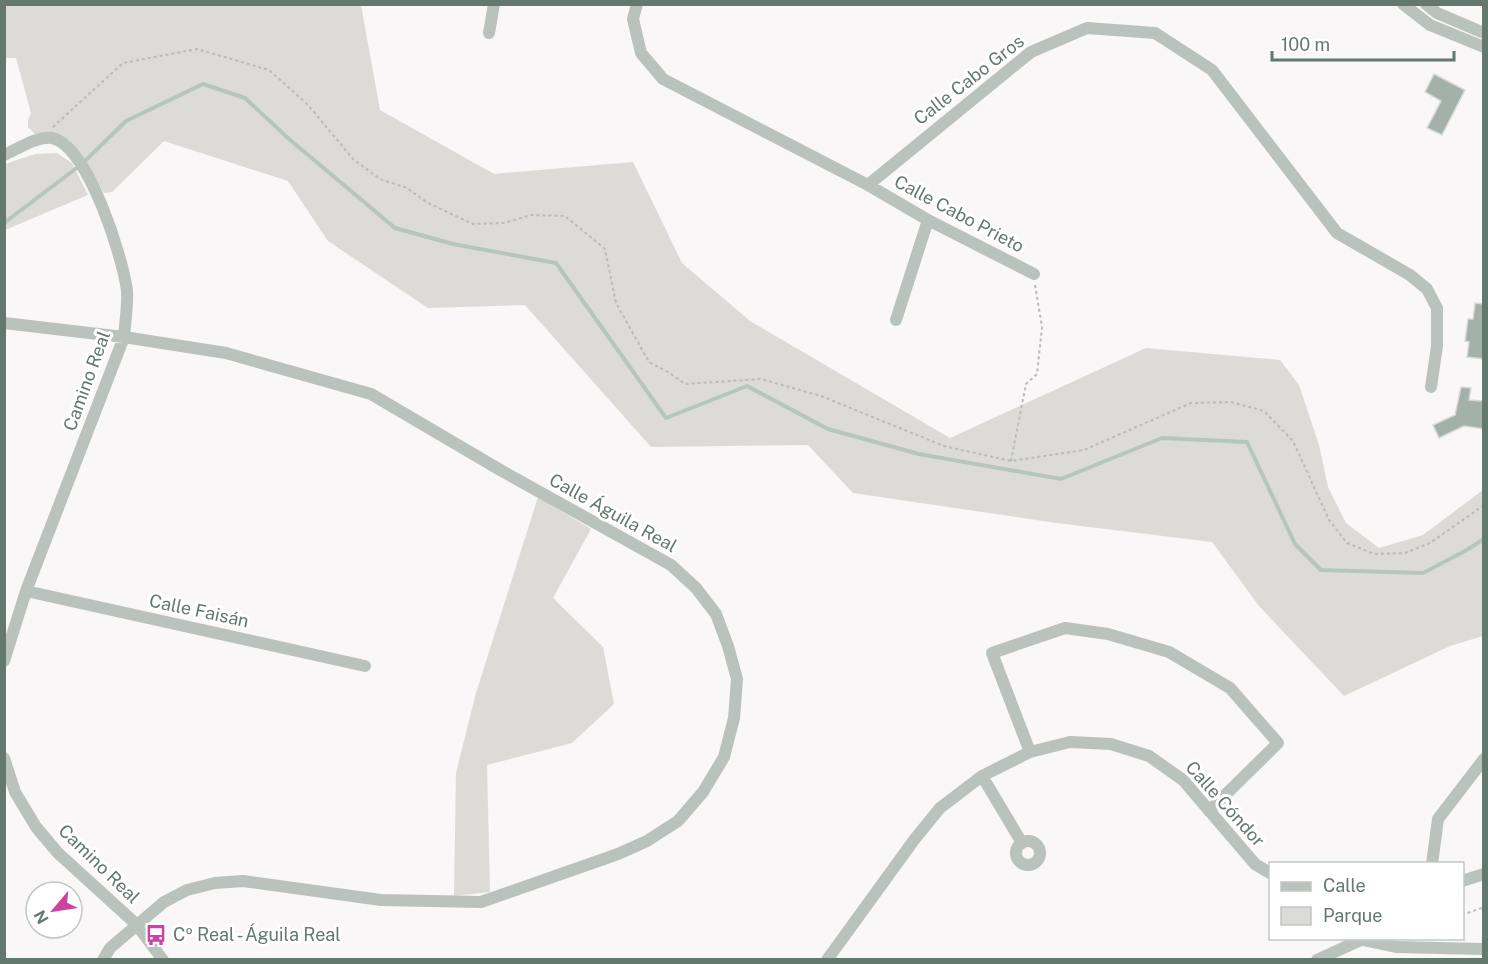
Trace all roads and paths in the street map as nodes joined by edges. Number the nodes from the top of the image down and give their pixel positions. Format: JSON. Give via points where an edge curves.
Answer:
{"nodes":[{"id":1,"x":494,"y":4,"type":"edge"},
{"id":2,"x":637,"y":4,"type":"edge"},
{"id":3,"x":1403,"y":4,"type":"edge"},
{"id":4,"x":1426,"y":4,"type":"edge"},
{"id":5,"x":489,"y":33,"type":"dead end"},
{"id":6,"x":1484,"y":33,"type":"edge"},
{"id":7,"x":1484,"y":48,"type":"edge"},
{"id":8,"x":40,"y":139,"type":"junction"},
{"id":9,"x":4,"y":155,"type":"edge"},
{"id":10,"x":868,"y":185,"type":"junction"},
{"id":11,"x":928,"y":220,"type":"junction"},
{"id":12,"x":1034,"y":274,"type":"joint"},
{"id":13,"x":896,"y":320,"type":"dead end"},
{"id":14,"x":4,"y":323,"type":"edge"},
{"id":15,"x":124,"y":337,"type":"junction"},
{"id":16,"x":1431,"y":387,"type":"dead end"},
{"id":17,"x":1011,"y":461,"type":"junction"},
{"id":18,"x":1484,"y":505,"type":"edge"},
{"id":19,"x":26,"y":591,"type":"junction"},
{"id":20,"x":4,"y":661,"type":"edge"},
{"id":21,"x":365,"y":666,"type":"dead end"},
{"id":22,"x":1030,"y":752,"type":"junction"},
{"id":23,"x":4,"y":758,"type":"edge"},
{"id":24,"x":1484,"y":759,"type":"edge"},
{"id":25,"x":982,"y":776,"type":"junction"},
{"id":26,"x":1209,"y":812,"type":"junction"},
{"id":27,"x":1022,"y":843,"type":"dead end"},
{"id":28,"x":1432,"y":862,"type":"edge"},
{"id":29,"x":1269,"y":872,"type":"edge"},
{"id":30,"x":1484,"y":874,"type":"edge"},
{"id":31,"x":1464,"y":880,"type":"edge"},
{"id":32,"x":1484,"y":907,"type":"edge"},
{"id":33,"x":1464,"y":914,"type":"edge"},
{"id":34,"x":136,"y":924,"type":"junction"},
{"id":35,"x":1362,"y":940,"type":"edge"},
{"id":36,"x":1368,"y":940,"type":"edge"},
{"id":37,"x":1444,"y":943,"type":"edge"},
{"id":38,"x":1484,"y":949,"type":"edge"},
{"id":39,"x":103,"y":960,"type":"edge"},
{"id":40,"x":163,"y":960,"type":"edge"},
{"id":41,"x":827,"y":960,"type":"edge"},
{"id":42,"x":1317,"y":960,"type":"edge"}],
"edges":[{"from":1,"to":5,"type":"street"},
{"from":2,"to":10,"type":"street","via":[[633,19],[641,53],[663,79]]},
{"from":3,"to":7,"type":"street","via":[[1430,25]]},
{"from":4,"to":6,"type":"street","via":[[1437,13]]},
{"from":8,"to":9,"type":"street"},
{"from":8,"to":15,"type":"street","name":"Camino Real","via":[[60,141],[71,150],[107,215],[127,293]]},
{"from":8,"to":17,"type":"path","via":[[123,63],[197,50],[268,70],[308,105],[353,159],[380,179],[407,188],[428,203],[473,224],[504,223],[531,215],[566,216],[605,249],[616,303],[649,362],[686,384],[761,379],[821,396],[944,446]]},
{"from":10,"to":11,"type":"street","name":"Calle Cabo Prieto"},
{"from":10,"to":16,"type":"street","name":"Calle Cabo Gros","via":[[1031,52],[1087,28],[1155,33],[1212,70],[1337,232],[1410,274],[1427,289],[1437,308]]},
{"from":11,"to":12,"type":"street","name":"Calle Cabo Prieto"},
{"from":11,"to":13,"type":"street"},
{"from":12,"to":17,"type":"path","via":[[1042,327],[1037,374],[1026,384]]},
{"from":14,"to":15,"type":"street","name":"Calle Águila Real"},
{"from":15,"to":19,"type":"street","name":"Camino Real"},
{"from":15,"to":34,"type":"street","name":"Calle Águila Real","via":[[226,353],[371,394],[671,565],[716,614],[737,679],[734,718],[724,757],[703,792],[678,821],[618,854],[481,902],[381,900],[243,881],[215,882],[164,902]]},
{"from":17,"to":18,"type":"path","via":[[1084,450],[1191,403],[1231,402],[1264,411],[1286,433],[1329,520],[1347,543],[1374,554],[1405,553],[1430,543]]},
{"from":19,"to":20,"type":"street","name":"Camino Real"},
{"from":19,"to":21,"type":"street","name":"Calle Faisán"},
{"from":22,"to":25,"type":"street","name":"Calle Cóndor"},
{"from":22,"to":26,"type":"street","name":"Calle Cóndor","via":[[1070,742],[1111,744],[1149,756],[1183,780]]},
{"from":22,"to":26,"type":"street","via":[[992,653],[1065,628],[1108,634],[1169,652],[1230,688],[1278,742]]},
{"from":23,"to":34,"type":"street","name":"Camino Real","via":[[15,792],[36,827],[58,853]]},
{"from":24,"to":28,"type":"street","via":[[1438,819]]},
{"from":25,"to":27,"type":"street"},
{"from":25,"to":41,"type":"street","name":"Calle Cóndor","via":[[940,808]]},
{"from":26,"to":29,"type":"street","name":"Calle Cóndor","via":[[1255,864]]},
{"from":30,"to":31,"type":"street"},
{"from":32,"to":33,"type":"path"},
{"from":34,"to":39,"type":"street","name":"Calle Águila Real"},
{"from":34,"to":40,"type":"street","name":"Camino Real"},
{"from":35,"to":42,"type":"street"},
{"from":36,"to":37,"type":"street","via":[[1396,947]]},
{"from":37,"to":38,"type":"street"}]}
